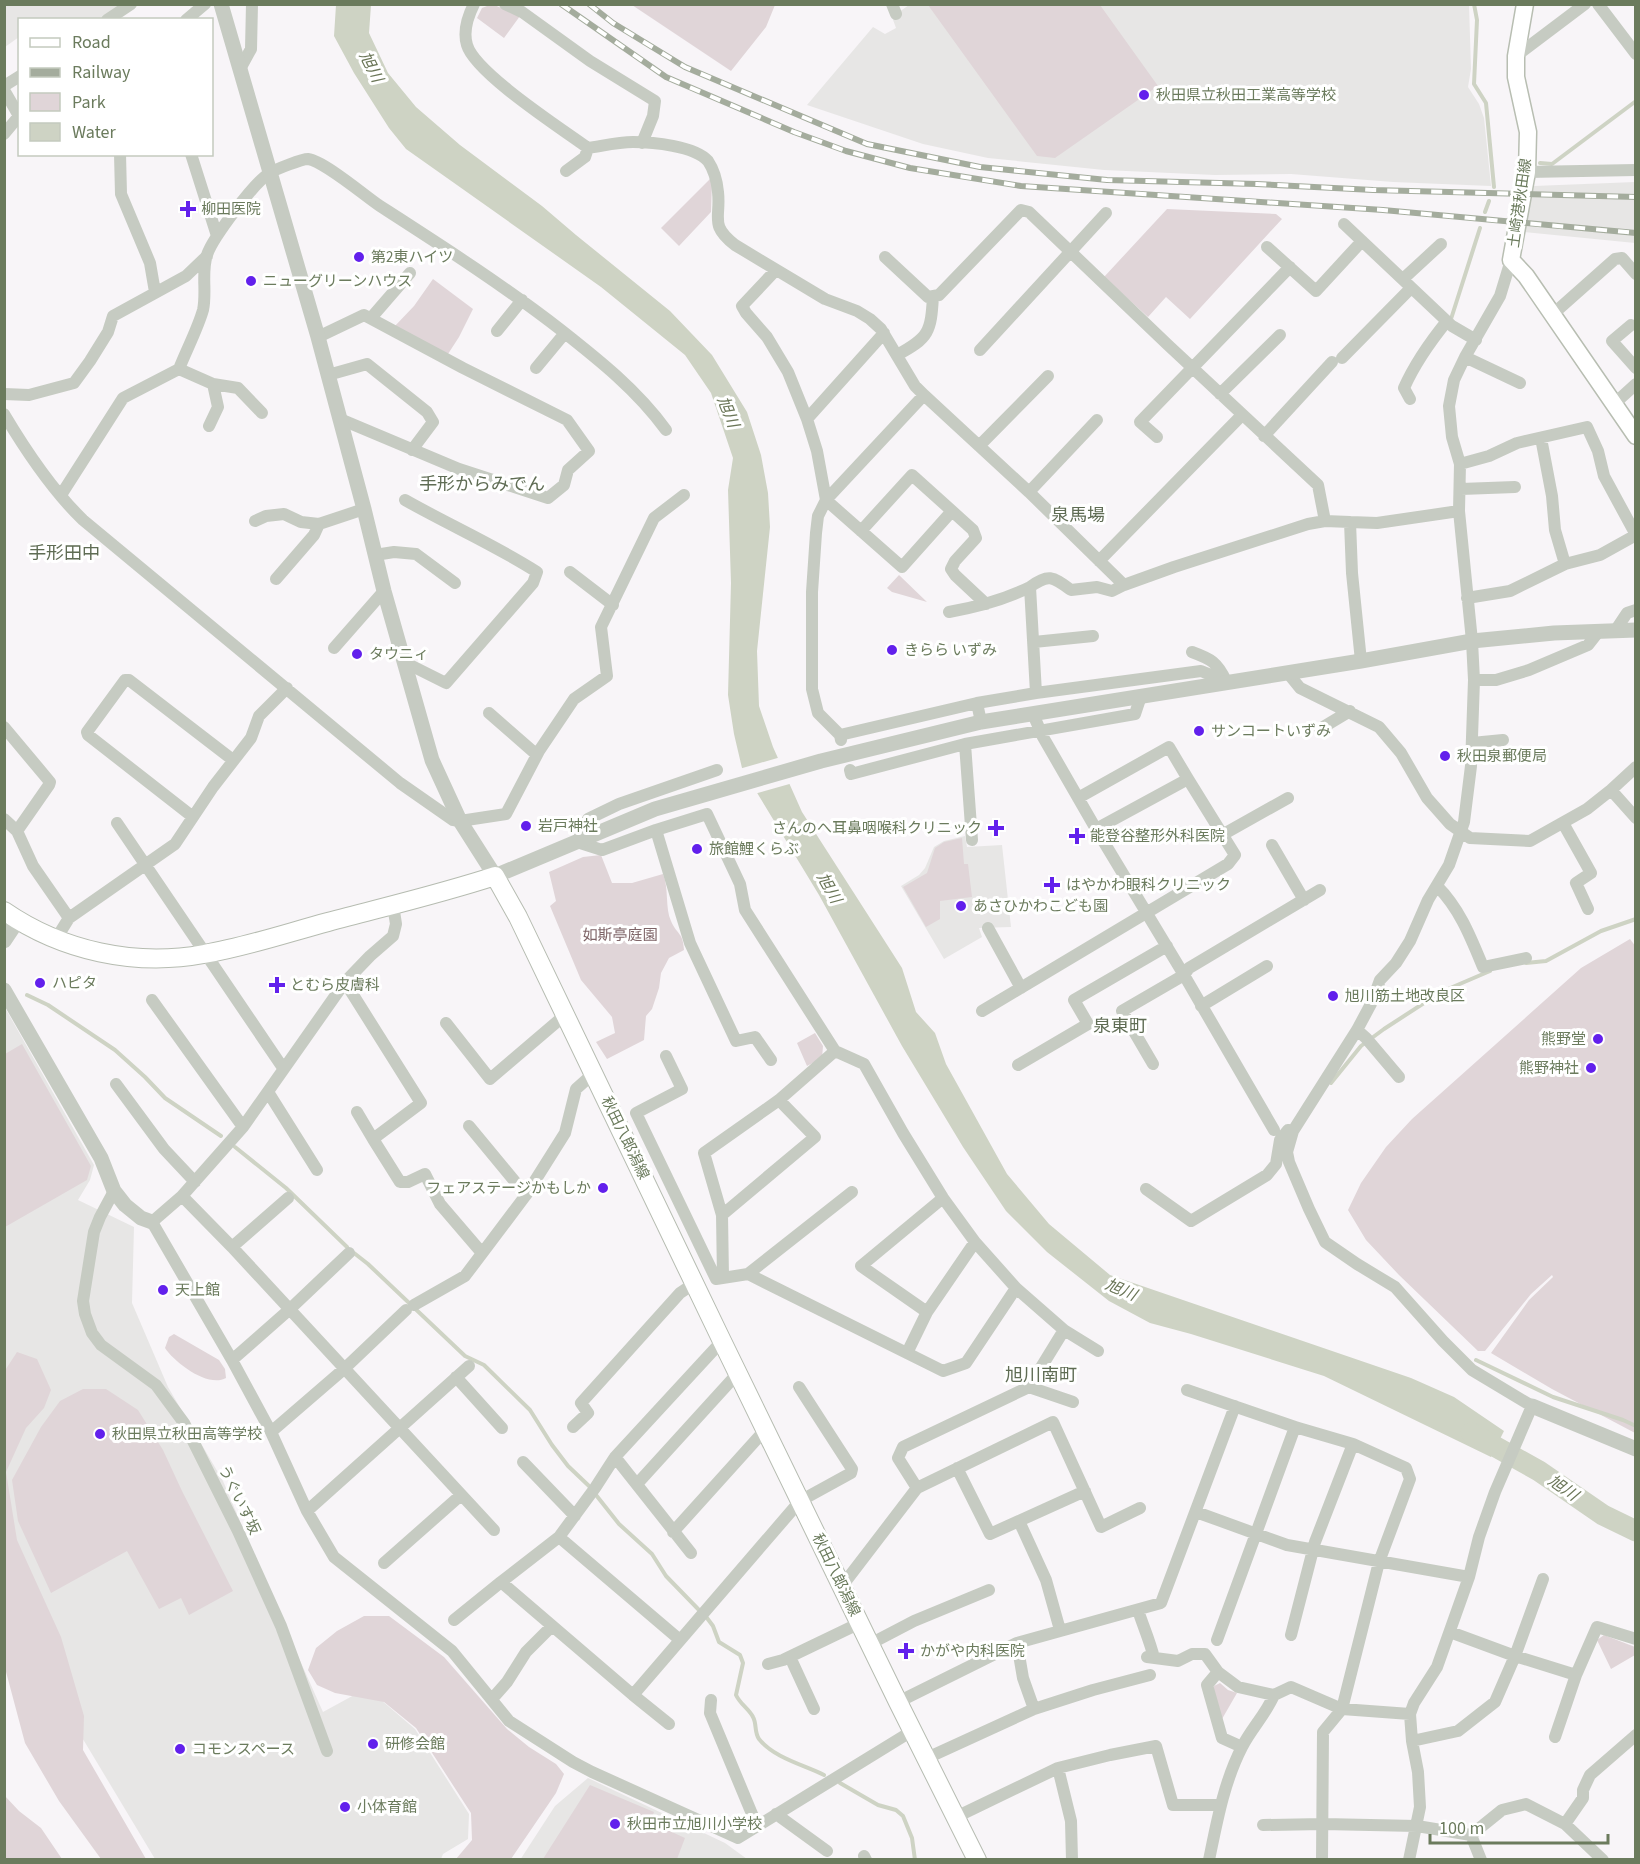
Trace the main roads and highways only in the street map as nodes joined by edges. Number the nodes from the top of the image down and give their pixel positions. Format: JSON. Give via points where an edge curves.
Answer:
{"nodes":[{"id":1,"x":1525,"y":4,"type":"edge"},
{"id":2,"x":1635,"y":436,"type":"edge"},
{"id":3,"x":11,"y":915,"type":"edge"},
{"id":4,"x":977,"y":1860,"type":"edge"}],
"edges":[{"from":1,"to":2,"type":"main road","name":"土崎港秋田線","via":[[1516,77],[1528,132],[1527,172],[1511,260],[1526,276]]},
{"from":3,"to":4,"type":"main road","name":"秋田八郎潟線","via":[[56,939],[88,950],[158,958],[205,954],[495,876]]}]}
